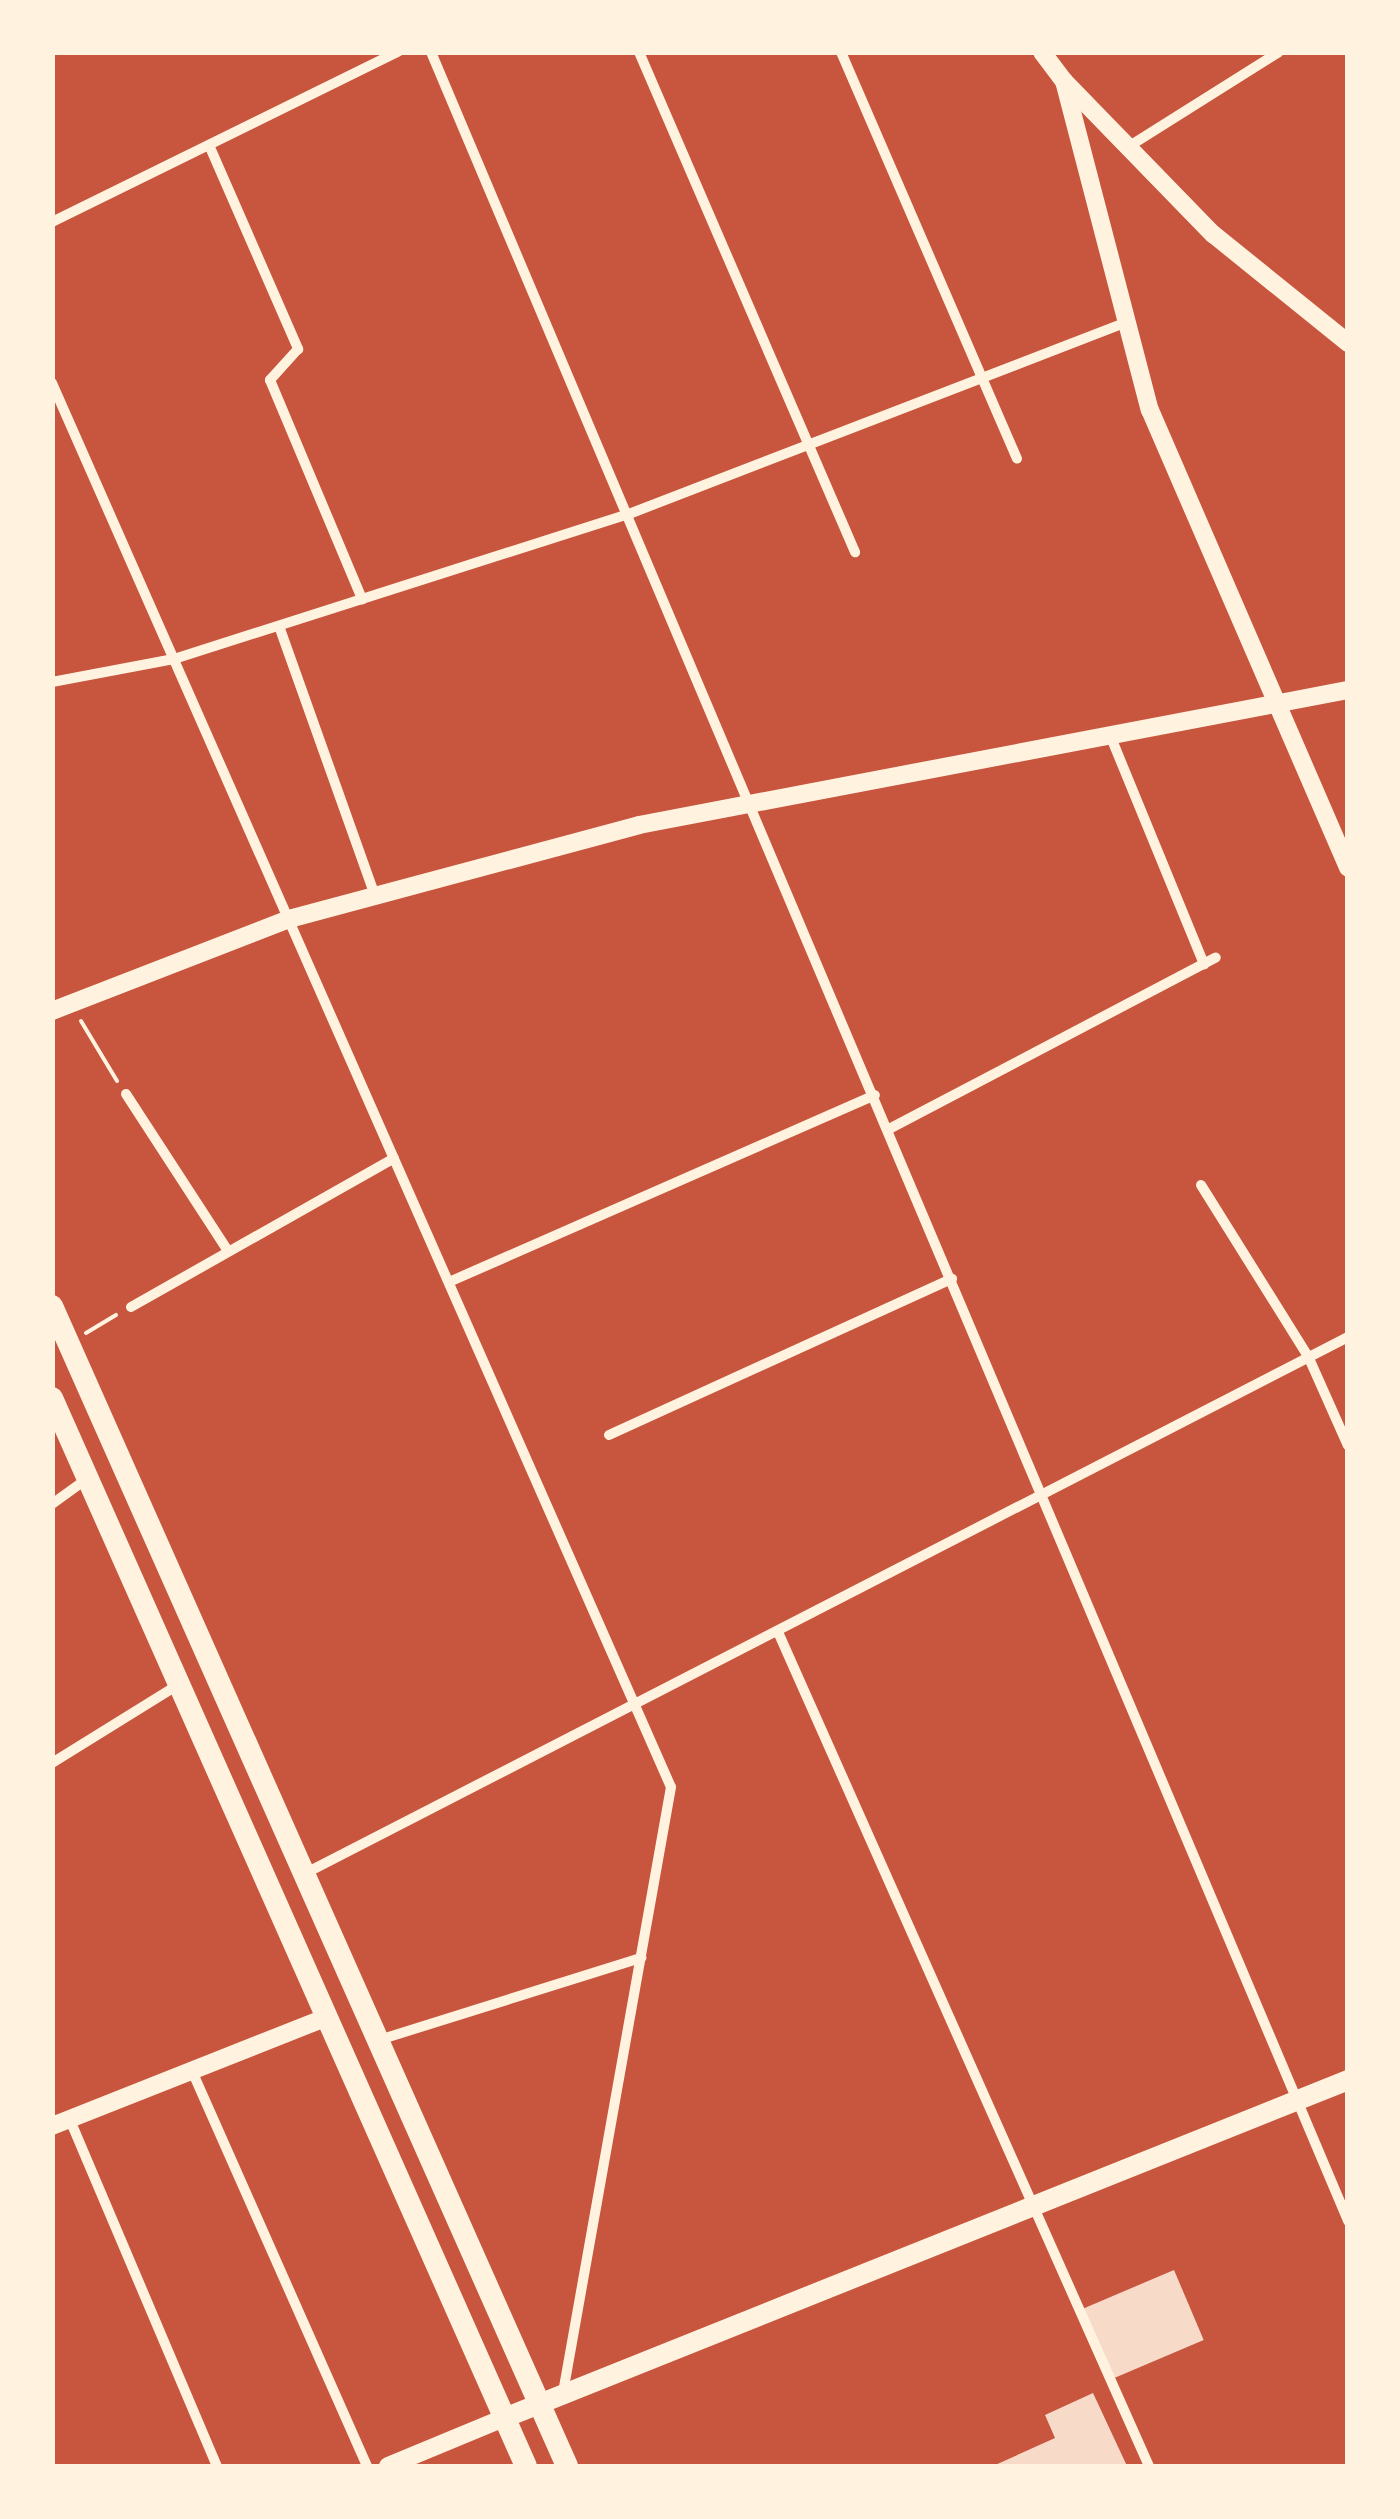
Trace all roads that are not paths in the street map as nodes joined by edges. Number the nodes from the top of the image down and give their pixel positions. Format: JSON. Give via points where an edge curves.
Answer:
{"nodes":[{"id":1,"x":398,"y":52,"type":"edge"},
{"id":2,"x":432,"y":52,"type":"edge"},
{"id":3,"x":639,"y":52,"type":"edge"},
{"id":4,"x":841,"y":52,"type":"edge"},
{"id":5,"x":1042,"y":52,"type":"edge"},
{"id":6,"x":1279,"y":52,"type":"edge"},
{"id":7,"x":1064,"y":81,"type":"junction"},
{"id":8,"x":209,"y":145,"type":"junction"},
{"id":9,"x":1128,"y":146,"type":"junction"},
{"id":10,"x":52,"y":222,"type":"edge"},
{"id":11,"x":1127,"y":322,"type":"junction"},
{"id":12,"x":1348,"y":342,"type":"edge"},
{"id":13,"x":981,"y":378,"type":"junction"},
{"id":14,"x":52,"y":383,"type":"edge"},
{"id":15,"x":808,"y":444,"type":"junction"},
{"id":16,"x":1017,"y":459,"type":"dead end"},
{"id":17,"x":629,"y":514,"type":"junction"},
{"id":18,"x":854,"y":552,"type":"dead end"},
{"id":19,"x":362,"y":599,"type":"junction"},
{"id":20,"x":279,"y":626,"type":"junction"},
{"id":21,"x":174,"y":659,"type":"junction"},
{"id":22,"x":52,"y":682,"type":"edge"},
{"id":23,"x":1348,"y":690,"type":"edge"},
{"id":24,"x":1277,"y":704,"type":"junction"},
{"id":25,"x":1110,"y":736,"type":"junction"},
{"id":26,"x":752,"y":803,"type":"junction"},
{"id":27,"x":1348,"y":868,"type":"edge"},
{"id":28,"x":375,"y":896,"type":"junction"},
{"id":29,"x":289,"y":919,"type":"junction"},
{"id":30,"x":1216,"y":957,"type":"dead end"},
{"id":31,"x":1204,"y":964,"type":"junction"},
{"id":32,"x":61,"y":1008,"type":"edge"},
{"id":33,"x":126,"y":1094,"type":"road end"},
{"id":34,"x":875,"y":1095,"type":"junction"},
{"id":35,"x":889,"y":1130,"type":"junction"},
{"id":36,"x":394,"y":1158,"type":"junction"},
{"id":37,"x":1201,"y":1185,"type":"dead end"},
{"id":38,"x":228,"y":1252,"type":"junction"},
{"id":39,"x":952,"y":1279,"type":"junction"},
{"id":40,"x":449,"y":1282,"type":"junction"},
{"id":41,"x":52,"y":1306,"type":"edge"},
{"id":42,"x":131,"y":1307,"type":"road end"},
{"id":43,"x":1348,"y":1336,"type":"edge"},
{"id":44,"x":1308,"y":1356,"type":"junction"},
{"id":45,"x":52,"y":1398,"type":"edge"},
{"id":46,"x":610,"y":1435,"type":"dead end"},
{"id":47,"x":1348,"y":1446,"type":"edge"},
{"id":48,"x":88,"y":1478,"type":"junction"},
{"id":49,"x":1043,"y":1497,"type":"junction"},
{"id":50,"x":52,"y":1504,"type":"edge"},
{"id":51,"x":778,"y":1632,"type":"junction"},
{"id":52,"x":179,"y":1684,"type":"junction"},
{"id":53,"x":635,"y":1706,"type":"junction"},
{"id":54,"x":52,"y":1763,"type":"edge"},
{"id":55,"x":304,"y":1874,"type":"junction"},
{"id":56,"x":641,"y":1958,"type":"junction"},
{"id":57,"x":327,"y":2017,"type":"junction"},
{"id":58,"x":378,"y":2041,"type":"junction"},
{"id":59,"x":192,"y":2071,"type":"junction"},
{"id":60,"x":1348,"y":2080,"type":"edge"},
{"id":61,"x":1297,"y":2100,"type":"junction"},
{"id":62,"x":61,"y":2123,"type":"edge"},
{"id":63,"x":1033,"y":2206,"type":"junction"},
{"id":64,"x":1348,"y":2221,"type":"edge"},
{"id":65,"x":562,"y":2394,"type":"junction"},
{"id":66,"x":539,"y":2404,"type":"junction"},
{"id":67,"x":504,"y":2418,"type":"junction"},
{"id":68,"x":217,"y":2466,"type":"edge"},
{"id":69,"x":367,"y":2466,"type":"edge"},
{"id":70,"x":388,"y":2466,"type":"edge"},
{"id":71,"x":526,"y":2466,"type":"edge"},
{"id":72,"x":567,"y":2466,"type":"edge"},
{"id":73,"x":1150,"y":2466,"type":"edge"}],
"edges":[{"from":1,"to":8,"type":"street"},
{"from":2,"to":17,"type":"street"},
{"from":3,"to":15,"type":"street"},
{"from":4,"to":13,"type":"street"},
{"from":5,"to":7,"type":"street"},
{"from":6,"to":9,"type":"street"},
{"from":7,"to":9,"type":"street"},
{"from":7,"to":11,"type":"street"},
{"from":8,"to":10,"type":"street"},
{"from":8,"to":19,"type":"street","via":[[298,349],[270,380]]},
{"from":9,"to":12,"type":"street","via":[[1213,234]]},
{"from":11,"to":13,"type":"street"},
{"from":11,"to":24,"type":"street","via":[[1150,410]]},
{"from":13,"to":15,"type":"street"},
{"from":13,"to":16,"type":"street"},
{"from":14,"to":21,"type":"street"},
{"from":15,"to":17,"type":"street"},
{"from":15,"to":18,"type":"street"},
{"from":17,"to":19,"type":"street"},
{"from":17,"to":26,"type":"street"},
{"from":19,"to":20,"type":"street"},
{"from":20,"to":21,"type":"street"},
{"from":20,"to":28,"type":"street"},
{"from":21,"to":22,"type":"street"},
{"from":21,"to":29,"type":"street"},
{"from":23,"to":24,"type":"street"},
{"from":24,"to":25,"type":"street"},
{"from":24,"to":27,"type":"street"},
{"from":25,"to":26,"type":"street"},
{"from":25,"to":31,"type":"street"},
{"from":26,"to":28,"type":"street","via":[[639,825]]},
{"from":26,"to":34,"type":"street"},
{"from":28,"to":29,"type":"street"},
{"from":29,"to":32,"type":"street"},
{"from":29,"to":36,"type":"street"},
{"from":30,"to":31,"type":"street"},
{"from":31,"to":35,"type":"street"},
{"from":33,"to":38,"type":"street"},
{"from":34,"to":35,"type":"street"},
{"from":34,"to":40,"type":"street"},
{"from":35,"to":39,"type":"street"},
{"from":36,"to":38,"type":"street"},
{"from":36,"to":40,"type":"street"},
{"from":37,"to":44,"type":"street"},
{"from":38,"to":42,"type":"street"},
{"from":39,"to":46,"type":"street"},
{"from":39,"to":49,"type":"street"},
{"from":40,"to":53,"type":"street"},
{"from":41,"to":55,"type":"main road"},
{"from":43,"to":44,"type":"street"},
{"from":44,"to":47,"type":"street"},
{"from":44,"to":49,"type":"street"},
{"from":45,"to":48,"type":"main road"},
{"from":48,"to":50,"type":"street"},
{"from":48,"to":52,"type":"main road"},
{"from":49,"to":51,"type":"street"},
{"from":49,"to":61,"type":"street"},
{"from":51,"to":53,"type":"street"},
{"from":51,"to":63,"type":"street"},
{"from":52,"to":54,"type":"street"},
{"from":52,"to":57,"type":"main road"},
{"from":53,"to":55,"type":"street"},
{"from":53,"to":56,"type":"street","via":[[671,1786]]},
{"from":55,"to":58,"type":"main road"},
{"from":56,"to":58,"type":"street"},
{"from":56,"to":65,"type":"street"},
{"from":57,"to":59,"type":"street"},
{"from":57,"to":67,"type":"main road"},
{"from":58,"to":66,"type":"main road"},
{"from":59,"to":62,"type":"street"},
{"from":59,"to":69,"type":"street"},
{"from":60,"to":61,"type":"main road"},
{"from":61,"to":63,"type":"main road"},
{"from":61,"to":64,"type":"street"},
{"from":62,"to":68,"type":"street"},
{"from":63,"to":65,"type":"main road"},
{"from":63,"to":73,"type":"street"},
{"from":65,"to":66,"type":"main road"},
{"from":66,"to":67,"type":"main road"},
{"from":66,"to":72,"type":"main road"},
{"from":67,"to":70,"type":"street"},
{"from":67,"to":71,"type":"main road"}]}
